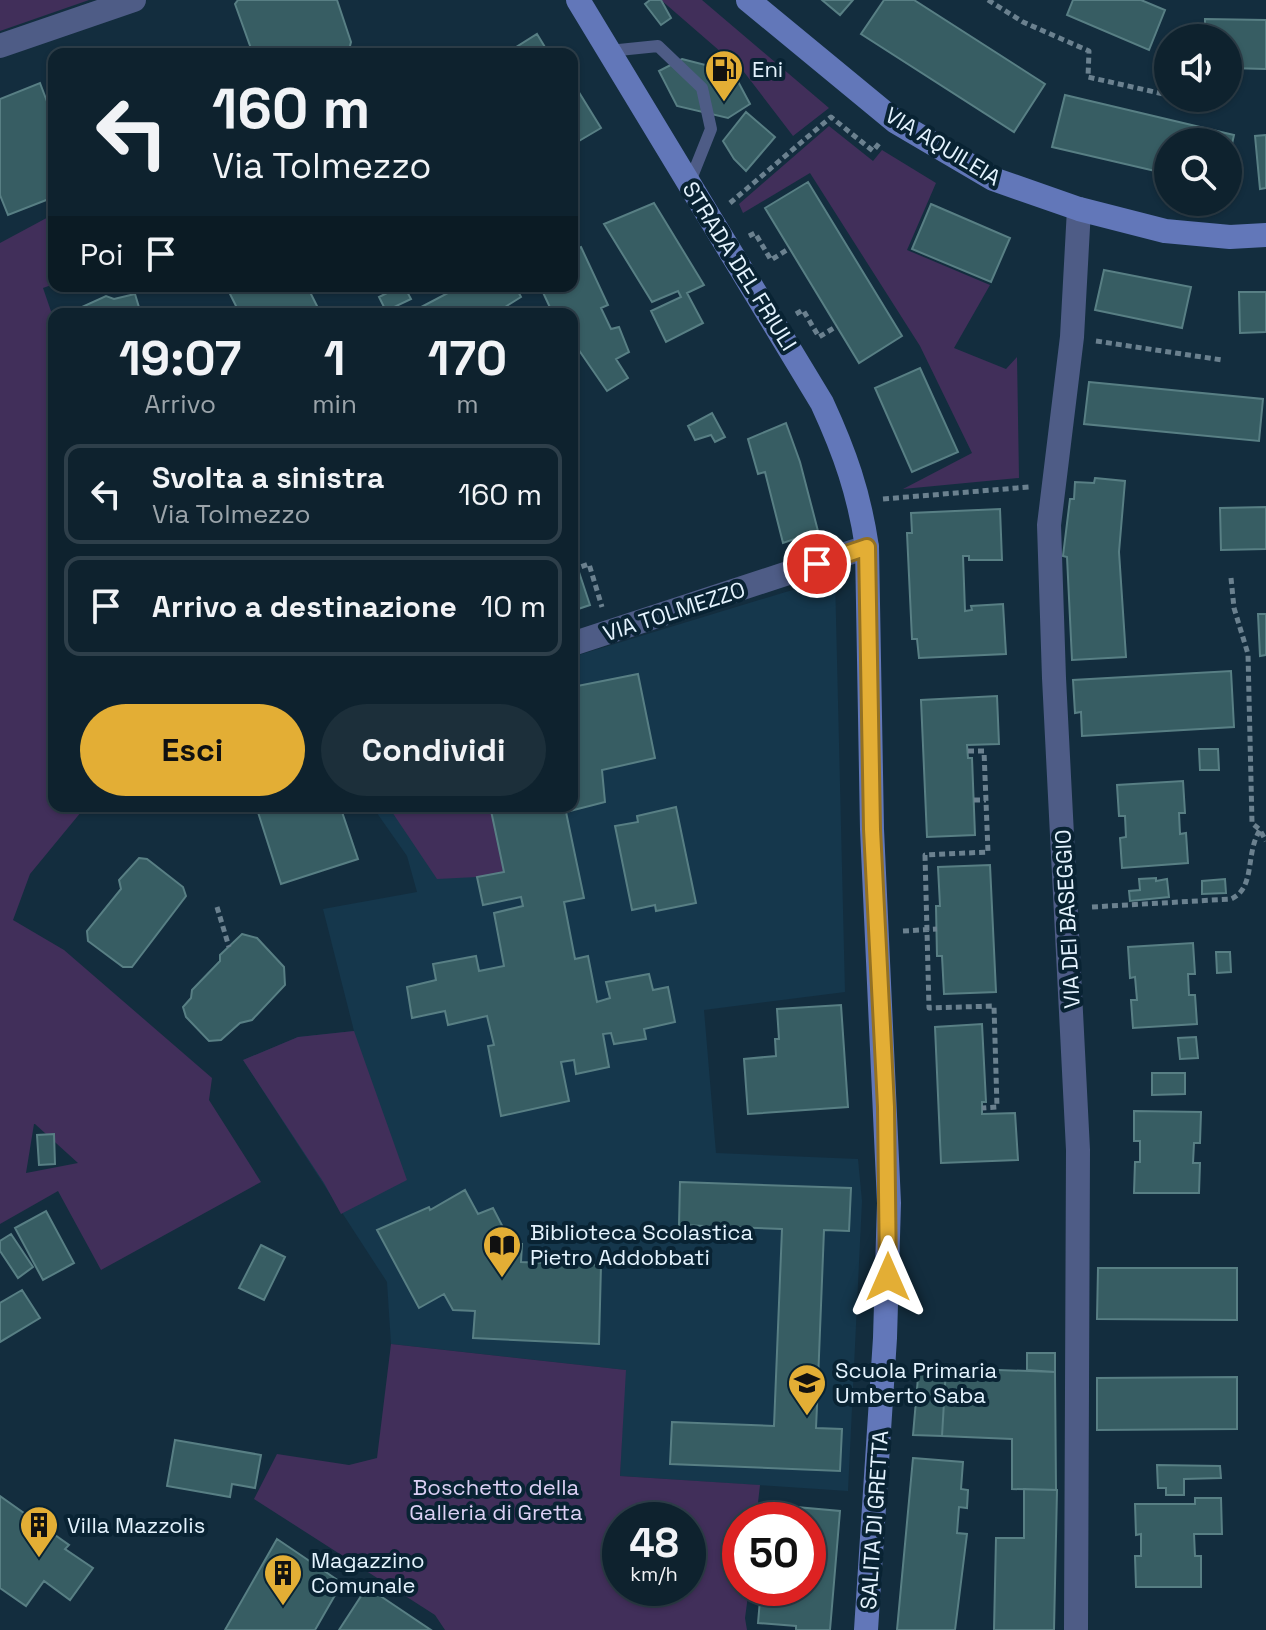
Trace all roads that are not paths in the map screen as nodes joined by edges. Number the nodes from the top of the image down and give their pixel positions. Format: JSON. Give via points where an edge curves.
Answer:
{"nodes":[{"id":1,"x":134,"y":0,"type":"edge"},
{"id":2,"x":578,"y":0,"type":"edge"},
{"id":3,"x":748,"y":0,"type":"edge"},
{"id":4,"x":0,"y":46,"type":"edge"},
{"id":5,"x":609,"y":51,"type":"junction"},
{"id":6,"x":689,"y":184,"type":"junction"},
{"id":7,"x":1079,"y":209,"type":"junction"},
{"id":8,"x":1266,"y":235,"type":"edge"},
{"id":9,"x":867,"y":547,"type":"junction"},
{"id":10,"x":578,"y":642,"type":"edge"},
{"id":11,"x":866,"y":1630,"type":"edge"},
{"id":12,"x":1076,"y":1630,"type":"edge"}],
"edges":[{"from":1,"to":4,"type":"street"},
{"from":2,"to":5,"type":"main road","name":"STRADA DEL FRIULI"},
{"from":3,"to":7,"type":"main road","name":"VIA AQUILEIA","via":[[896,122],[993,179]]},
{"from":5,"to":6,"type":"main road","name":"STRADA DEL FRIULI"},
{"from":5,"to":6,"type":"lane","via":[[658,46],[702,88],[711,129]]},
{"from":6,"to":9,"type":"main road","name":"STRADA DEL FRIULI","via":[[822,403],[853,475]]},
{"from":7,"to":8,"type":"main road","name":"VIA AQUILEIA","via":[[1165,231]]},
{"from":7,"to":12,"type":"street","name":"VIA DEI BASEGGIO","via":[[1072,337],[1049,525],[1078,1150]]},
{"from":9,"to":10,"type":"street","name":"VIA TOLMEZZO"},
{"from":9,"to":11,"type":"main road","name":"SALITA DI GRETTA","via":[[872,829],[889,1217]]}]}
